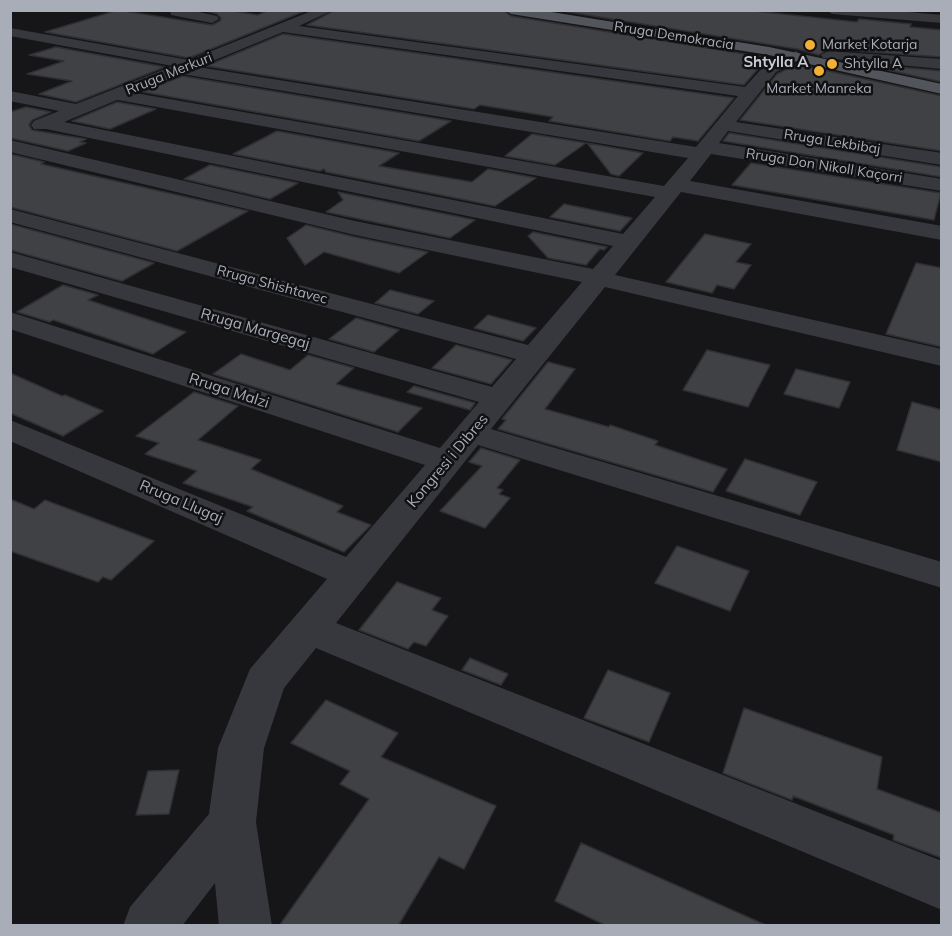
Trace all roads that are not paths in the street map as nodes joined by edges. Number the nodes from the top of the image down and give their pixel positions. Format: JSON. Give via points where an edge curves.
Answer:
{"nodes":[{"id":1,"x":182,"y":10,"type":"edge"},
{"id":2,"x":305,"y":10,"type":"edge"},
{"id":3,"x":511,"y":10,"type":"edge"},
{"id":4,"x":832,"y":10,"type":"edge"},
{"id":5,"x":889,"y":10,"type":"edge"},
{"id":6,"x":324,"y":12,"type":"edge"},
{"id":7,"x":942,"y":16,"type":"edge"},
{"id":8,"x":212,"y":19,"type":"dead end"},
{"id":9,"x":282,"y":28,"type":"junction"},
{"id":10,"x":10,"y":32,"type":"edge"},
{"id":11,"x":812,"y":55,"type":"junction"},
{"id":12,"x":942,"y":64,"type":"edge"},
{"id":13,"x":186,"y":67,"type":"junction"},
{"id":14,"x":942,"y":89,"type":"edge"},
{"id":15,"x":749,"y":93,"type":"junction"},
{"id":16,"x":118,"y":95,"type":"junction"},
{"id":17,"x":10,"y":96,"type":"edge"},
{"id":18,"x":78,"y":110,"type":"junction"},
{"id":19,"x":44,"y":123,"type":"junction"},
{"id":20,"x":10,"y":137,"type":"edge"},
{"id":21,"x":710,"y":142,"type":"junction"},
{"id":22,"x":10,"y":146,"type":"edge"},
{"id":23,"x":942,"y":159,"type":"edge"},
{"id":24,"x":942,"y":185,"type":"edge"},
{"id":25,"x":672,"y":189,"type":"junction"},
{"id":26,"x":10,"y":215,"type":"edge"},
{"id":27,"x":942,"y":232,"type":"edge"},
{"id":28,"x":628,"y":242,"type":"junction"},
{"id":29,"x":10,"y":259,"type":"edge"},
{"id":30,"x":598,"y":278,"type":"junction"},
{"id":31,"x":10,"y":320,"type":"edge"},
{"id":32,"x":534,"y":355,"type":"junction"},
{"id":33,"x":942,"y":358,"type":"edge"},
{"id":34,"x":499,"y":399,"type":"junction"},
{"id":35,"x":10,"y":429,"type":"edge"},
{"id":36,"x":471,"y":433,"type":"junction"},
{"id":37,"x":447,"y":461,"type":"junction"},
{"id":38,"x":352,"y":575,"type":"junction"},
{"id":39,"x":942,"y":575,"type":"edge"},
{"id":40,"x":310,"y":629,"type":"junction"},
{"id":41,"x":232,"y":822,"type":"junction"},
{"id":42,"x":942,"y":886,"type":"edge"},
{"id":43,"x":149,"y":926,"type":"edge"},
{"id":44,"x":246,"y":926,"type":"edge"}],
"edges":[{"from":1,"to":8,"type":"street","via":[[176,12]]},
{"from":2,"to":6,"type":"street"},
{"from":3,"to":11,"type":"main road","name":"Rruga Demokracia"},
{"from":4,"to":7,"type":"street"},
{"from":5,"to":7,"type":"street"},
{"from":6,"to":9,"type":"street","name":"Rruga Merkuri"},
{"from":9,"to":13,"type":"street","name":"Rruga Merkuri"},
{"from":9,"to":15,"type":"street"},
{"from":10,"to":13,"type":"street"},
{"from":11,"to":12,"type":"street"},
{"from":11,"to":14,"type":"main road","name":"Rruga Demokracia"},
{"from":11,"to":15,"type":"street","name":"Kongresi i Dibres","via":[[770,69]]},
{"from":13,"to":16,"type":"street","name":"Rruga Merkuri"},
{"from":13,"to":21,"type":"street"},
{"from":15,"to":21,"type":"street","name":"Kongresi i Dibres"},
{"from":16,"to":18,"type":"street","name":"Rruga Merkuri"},
{"from":16,"to":25,"type":"street"},
{"from":17,"to":18,"type":"street"},
{"from":18,"to":19,"type":"street","name":"Rruga Merkuri"},
{"from":19,"to":20,"type":"street","name":"Rruga Merkuri"},
{"from":19,"to":28,"type":"street"},
{"from":21,"to":23,"type":"street","name":"Rruga Lekbibaj"},
{"from":21,"to":24,"type":"street","name":"Rruga Don Nikoll Kaçorri"},
{"from":21,"to":25,"type":"street","name":"Kongresi i Dibres"},
{"from":22,"to":30,"type":"street","via":[[355,228]]},
{"from":25,"to":27,"type":"street"},
{"from":25,"to":28,"type":"street","name":"Kongresi i Dibres"},
{"from":26,"to":32,"type":"street","name":"Rruga Shishtavec"},
{"from":28,"to":30,"type":"street","name":"Kongresi i Dibres"},
{"from":29,"to":34,"type":"street","name":"Rruga Margegaj"},
{"from":30,"to":32,"type":"street","name":"Kongresi i Dibres"},
{"from":30,"to":33,"type":"street"},
{"from":31,"to":37,"type":"street","name":"Rruga Malzi"},
{"from":32,"to":34,"type":"street","name":"Kongresi i Dibres"},
{"from":34,"to":36,"type":"street","name":"Kongresi i Dibres"},
{"from":35,"to":38,"type":"street","name":"Rruga Llugaj"},
{"from":36,"to":37,"type":"street","name":"Kongresi i Dibres"},
{"from":36,"to":39,"type":"street"},
{"from":37,"to":38,"type":"street","name":"Kongresi i Dibres"},
{"from":38,"to":40,"type":"street","name":"Kongresi i Dibres"},
{"from":40,"to":41,"type":"street","name":"Kongresi i Dibres","via":[[266,681],[241,748]]},
{"from":40,"to":42,"type":"street"},
{"from":41,"to":43,"type":"street"},
{"from":41,"to":44,"type":"street","name":"Kongresi i Dibres"}]}
